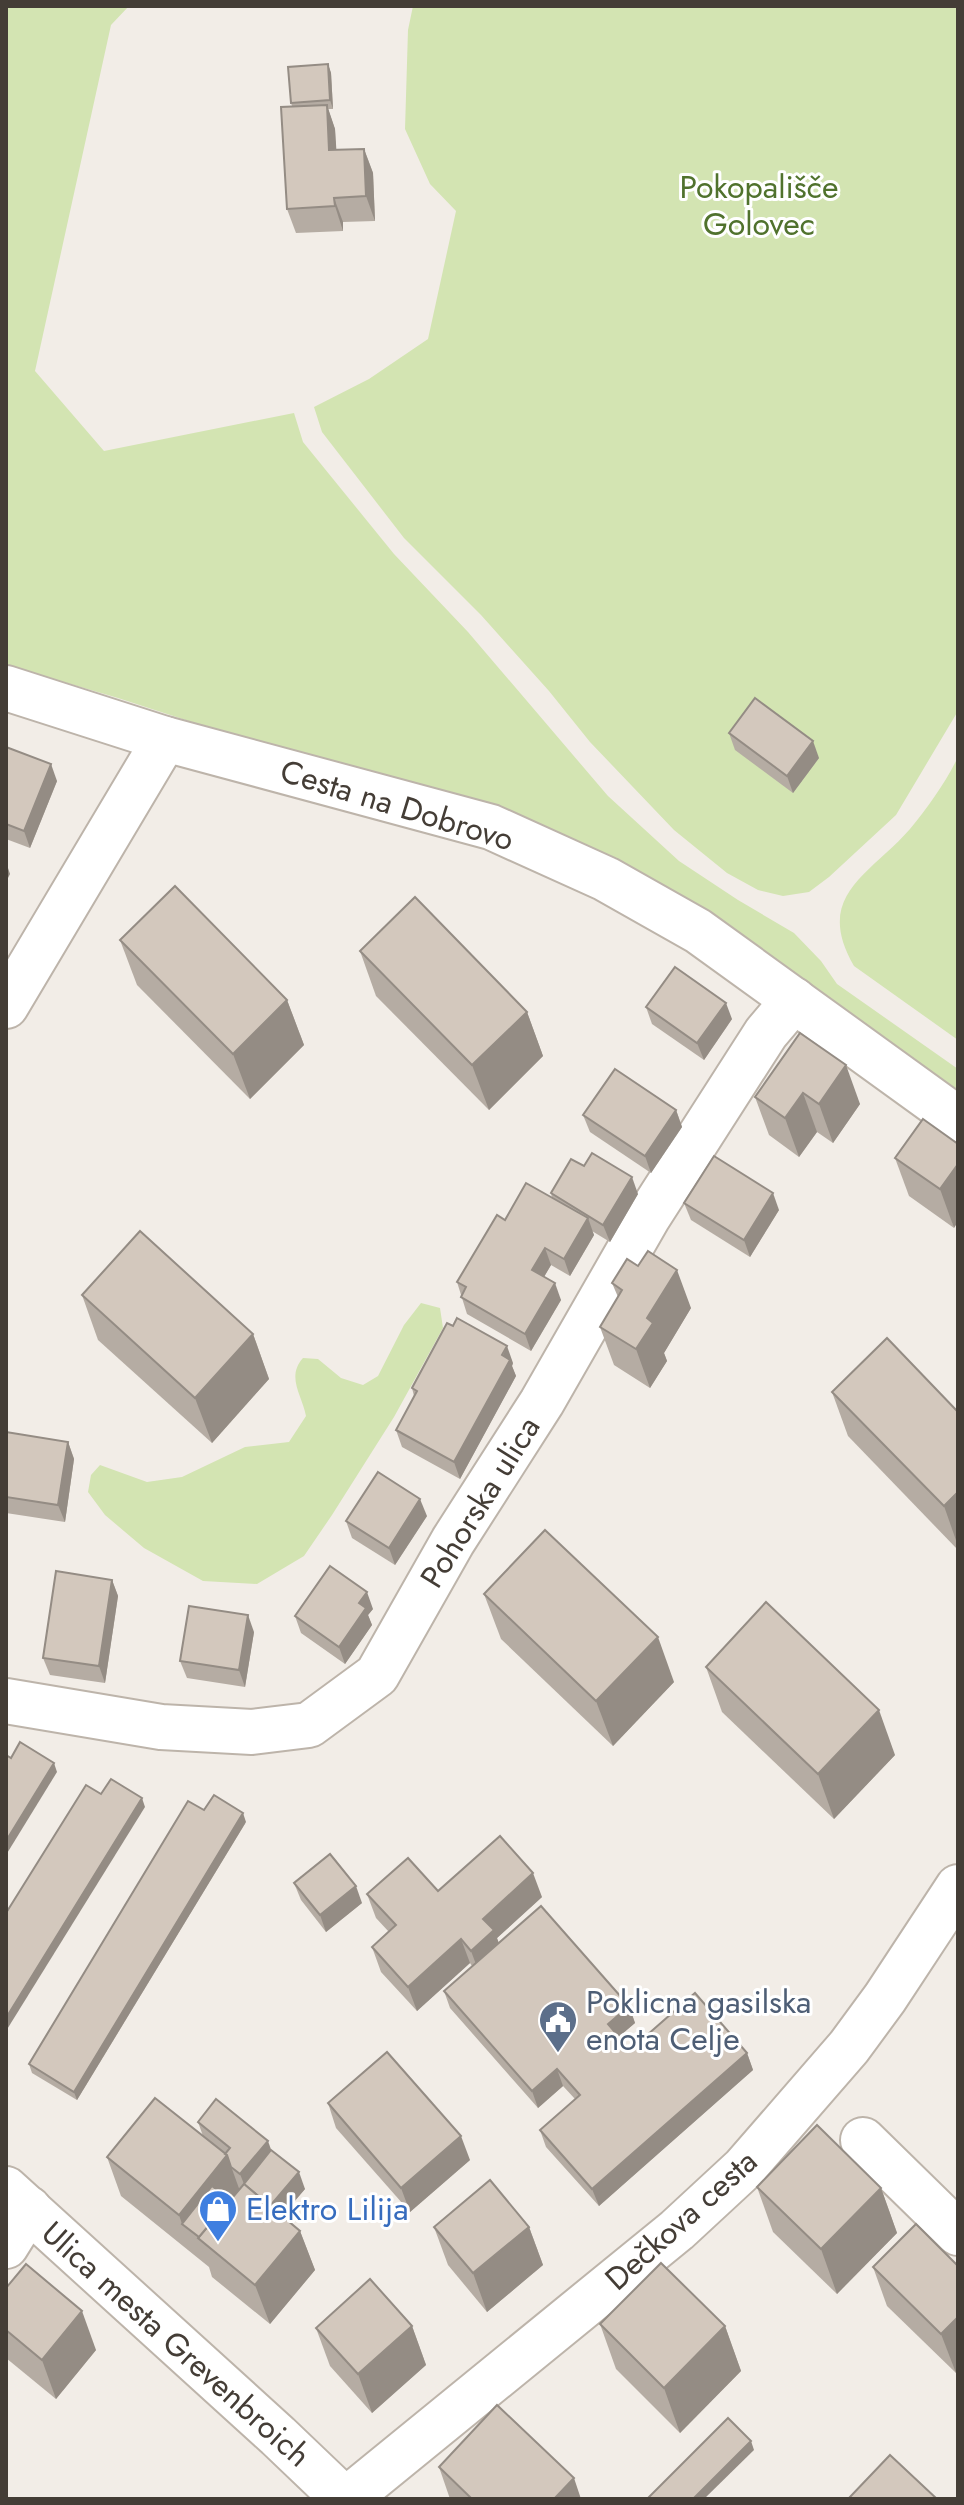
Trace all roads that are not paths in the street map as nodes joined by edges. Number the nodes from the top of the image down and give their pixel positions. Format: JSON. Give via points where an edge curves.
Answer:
{"nodes":[{"id":1,"x":6,"y":688,"type":"edge"},
{"id":2,"x":165,"y":739,"type":"junction"},
{"id":3,"x":794,"y":1000,"type":"junction"},
{"id":4,"x":6,"y":1006,"type":"edge"},
{"id":5,"x":958,"y":1119,"type":"edge"},
{"id":6,"x":6,"y":1701,"type":"edge"},
{"id":7,"x":958,"y":1887,"type":"edge"},
{"id":8,"x":863,"y":2140,"type":"dead end"},
{"id":9,"x":18,"y":2199,"type":"edge"},
{"id":10,"x":958,"y":2233,"type":"edge"},
{"id":11,"x":6,"y":2246,"type":"edge"},
{"id":12,"x":346,"y":2499,"type":"edge"}],
"edges":[{"from":1,"to":2,"type":"street","name":"Cesta na Dobrovo"},
{"from":2,"to":3,"type":"street","name":"Cesta na Dobrovo","via":[[491,827],[606,879],[685,924]]},
{"from":2,"to":4,"type":"street"},
{"from":3,"to":5,"type":"street","name":"Cesta na Dobrovo"},
{"from":3,"to":6,"type":"street","name":"Pohorska ulica","via":[[766,1033],[648,1217],[377,1675],[309,1725],[252,1732],[161,1727]]},
{"from":7,"to":12,"type":"street","name":"Dečkova cesta","via":[[849,2047],[744,2168],[677,2230]]},
{"from":8,"to":10,"type":"street"},
{"from":9,"to":11,"type":"street"},
{"from":9,"to":12,"type":"street","name":"Ulica mesta Grevenbroich"}]}
